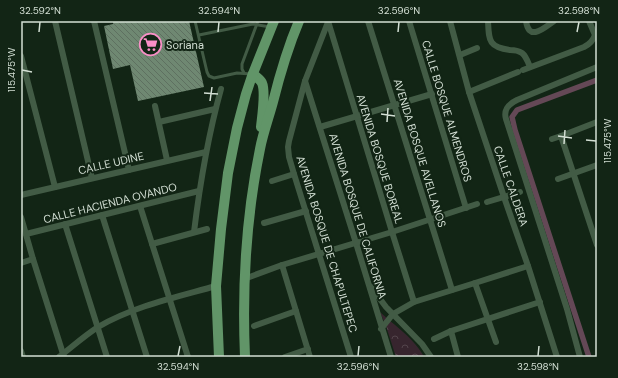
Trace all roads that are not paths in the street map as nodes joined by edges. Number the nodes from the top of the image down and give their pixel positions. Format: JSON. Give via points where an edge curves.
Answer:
{"nodes":[{"id":1,"x":55,"y":21,"type":"edge"},
{"id":2,"x":94,"y":21,"type":"edge"},
{"id":3,"x":196,"y":21,"type":"edge"},
{"id":4,"x":299,"y":21,"type":"edge"},
{"id":5,"x":368,"y":21,"type":"edge"},
{"id":6,"x":409,"y":21,"type":"edge"},
{"id":7,"x":450,"y":21,"type":"edge"},
{"id":8,"x":488,"y":21,"type":"edge"},
{"id":9,"x":526,"y":21,"type":"edge"},
{"id":10,"x":554,"y":21,"type":"edge"},
{"id":11,"x":589,"y":21,"type":"edge"},
{"id":12,"x":328,"y":22,"type":"edge"},
{"id":13,"x":257,"y":23,"type":"edge"},
{"id":14,"x":273,"y":24,"type":"edge"},
{"id":15,"x":199,"y":35,"type":"junction"},
{"id":16,"x":477,"y":48,"type":"dead end"},
{"id":17,"x":460,"y":54,"type":"junction"},
{"id":18,"x":21,"y":56,"type":"edge"},
{"id":19,"x":530,"y":67,"type":"junction"},
{"id":20,"x":597,"y":67,"type":"edge"},
{"id":21,"x":249,"y":73,"type":"junction"},
{"id":22,"x":305,"y":81,"type":"junction"},
{"id":23,"x":221,"y":89,"type":"dead end"},
{"id":24,"x":469,"y":92,"type":"junction"},
{"id":25,"x":432,"y":94,"type":"junction"},
{"id":26,"x":394,"y":105,"type":"junction"},
{"id":27,"x":155,"y":106,"type":"dead end"},
{"id":28,"x":215,"y":109,"type":"junction"},
{"id":29,"x":357,"y":116,"type":"junction"},
{"id":30,"x":159,"y":122,"type":"junction"},
{"id":31,"x":597,"y":122,"type":"edge"},
{"id":32,"x":320,"y":127,"type":"junction"},
{"id":33,"x":561,"y":136,"type":"junction"},
{"id":34,"x":552,"y":139,"type":"dead end"},
{"id":35,"x":260,"y":147,"type":"junction"},
{"id":36,"x":206,"y":152,"type":"junction"},
{"id":37,"x":167,"y":160,"type":"junction"},
{"id":38,"x":597,"y":165,"type":"edge"},
{"id":39,"x":129,"y":170,"type":"junction"},
{"id":40,"x":294,"y":174,"type":"junction"},
{"id":41,"x":573,"y":174,"type":"junction"},
{"id":42,"x":92,"y":178,"type":"junction"},
{"id":43,"x":558,"y":179,"type":"dead end"},
{"id":44,"x":272,"y":181,"type":"dead end"},
{"id":45,"x":55,"y":187,"type":"junction"},
{"id":46,"x":199,"y":191,"type":"junction"},
{"id":47,"x":520,"y":192,"type":"dead end"},
{"id":48,"x":21,"y":195,"type":"edge"},
{"id":49,"x":504,"y":197,"type":"junction"},
{"id":50,"x":487,"y":202,"type":"dead end"},
{"id":51,"x":477,"y":204,"type":"dead end"},
{"id":52,"x":140,"y":206,"type":"junction"},
{"id":53,"x":466,"y":208,"type":"junction"},
{"id":54,"x":306,"y":211,"type":"junction"},
{"id":55,"x":102,"y":215,"type":"junction"},
{"id":56,"x":21,"y":217,"type":"edge"},
{"id":57,"x":430,"y":220,"type":"junction"},
{"id":58,"x":264,"y":223,"type":"dead end"},
{"id":59,"x":65,"y":224,"type":"junction"},
{"id":60,"x":207,"y":229,"type":"dead end"},
{"id":61,"x":194,"y":232,"type":"junction"},
{"id":62,"x":392,"y":232,"type":"junction"},
{"id":63,"x":26,"y":234,"type":"junction"},
{"id":64,"x":356,"y":243,"type":"junction"},
{"id":65,"x":152,"y":244,"type":"junction"},
{"id":66,"x":597,"y":245,"type":"edge"},
{"id":67,"x":319,"y":253,"type":"junction"},
{"id":68,"x":33,"y":259,"type":"junction"},
{"id":69,"x":21,"y":263,"type":"edge"},
{"id":70,"x":282,"y":265,"type":"junction"},
{"id":71,"x":528,"y":266,"type":"junction"},
{"id":72,"x":244,"y":279,"type":"junction"},
{"id":73,"x":368,"y":282,"type":"junction"},
{"id":74,"x":476,"y":283,"type":"junction"},
{"id":75,"x":216,"y":286,"type":"junction"},
{"id":76,"x":452,"y":290,"type":"junction"},
{"id":77,"x":169,"y":299,"type":"junction"},
{"id":78,"x":414,"y":302,"type":"junction"},
{"id":79,"x":540,"y":302,"type":"junction"},
{"id":80,"x":133,"y":311,"type":"junction"},
{"id":81,"x":296,"y":311,"type":"junction"},
{"id":82,"x":393,"y":314,"type":"junction"},
{"id":83,"x":488,"y":319,"type":"junction"},
{"id":84,"x":254,"y":326,"type":"dead end"},
{"id":85,"x":98,"y":328,"type":"junction"},
{"id":86,"x":381,"y":329,"type":"junction"},
{"id":87,"x":451,"y":331,"type":"junction"},
{"id":88,"x":434,"y":339,"type":"dead end"},
{"id":89,"x":496,"y":342,"type":"dead end"},
{"id":90,"x":308,"y":349,"type":"junction"},
{"id":91,"x":21,"y":351,"type":"edge"},
{"id":92,"x":62,"y":356,"type":"edge"},
{"id":93,"x":23,"y":357,"type":"edge"},
{"id":94,"x":107,"y":357,"type":"edge"},
{"id":95,"x":147,"y":357,"type":"edge"},
{"id":96,"x":188,"y":357,"type":"edge"},
{"id":97,"x":218,"y":357,"type":"edge"},
{"id":98,"x":245,"y":357,"type":"edge"},
{"id":99,"x":286,"y":357,"type":"edge"},
{"id":100,"x":310,"y":357,"type":"edge"},
{"id":101,"x":351,"y":357,"type":"edge"},
{"id":102,"x":390,"y":357,"type":"edge"},
{"id":103,"x":431,"y":357,"type":"edge"},
{"id":104,"x":458,"y":357,"type":"edge"},
{"id":105,"x":557,"y":357,"type":"edge"},
{"id":106,"x":580,"y":357,"type":"edge"}],
"edges":[{"from":1,"to":42,"type":"street"},
{"from":2,"to":39,"type":"street"},
{"from":3,"to":15,"type":"lane"},
{"from":4,"to":35,"type":"main road","via":[[280,74]]},
{"from":5,"to":26,"type":"street","name":"AVENIDA BOSQUE AVELLANOS"},
{"from":6,"to":25,"type":"street","name":"CALLE BOSQUE ALMENDROS"},
{"from":7,"to":17,"type":"street","name":"CALLE CALDERA"},
{"from":8,"to":19,"type":"street","via":[[493,44],[496,47],[521,52]]},
{"from":9,"to":10,"type":"street","via":[[528,30],[534,32]]},
{"from":11,"to":19,"type":"street","via":[[595,35],[589,44]]},
{"from":12,"to":22,"type":"street","name":"AVENIDA BOSQUE DE CHAPULTEPEC"},
{"from":12,"to":29,"type":"street","name":"AVENIDA BOSQUE BOREAL"},
{"from":13,"to":14,"type":"lane"},
{"from":13,"to":15,"type":"lane"},
{"from":13,"to":21,"type":"lane","via":[[242,64],[242,68]]},
{"from":14,"to":21,"type":"main road"},
{"from":15,"to":21,"type":"lane","via":[[209,76],[214,78]]},
{"from":16,"to":17,"type":"street"},
{"from":17,"to":24,"type":"street","name":"CALLE CALDERA"},
{"from":18,"to":45,"type":"street"},
{"from":19,"to":24,"type":"street"},
{"from":20,"to":106,"type":"street","via":[[511,103],[505,114]]},
{"from":21,"to":35,"type":"main road","via":[[263,85]]},
{"from":21,"to":75,"type":"main road","via":[[228,173]]},
{"from":22,"to":32,"type":"street","name":"AVENIDA BOSQUE DE CALIFORNIA"},
{"from":22,"to":40,"type":"street","name":"AVENIDA BOSQUE DE CHAPULTEPEC","via":[[288,147]]},
{"from":23,"to":28,"type":"street"},
{"from":24,"to":49,"type":"street","name":"CALLE CALDERA"},
{"from":25,"to":26,"type":"street"},
{"from":25,"to":53,"type":"street","name":"CALLE BOSQUE ALMENDROS"},
{"from":26,"to":29,"type":"street"},
{"from":26,"to":57,"type":"street","name":"AVENIDA BOSQUE AVELLANOS"},
{"from":27,"to":30,"type":"street"},
{"from":28,"to":30,"type":"street"},
{"from":28,"to":36,"type":"street"},
{"from":29,"to":32,"type":"street"},
{"from":29,"to":62,"type":"street","name":"AVENIDA BOSQUE BOREAL"},
{"from":30,"to":37,"type":"street"},
{"from":31,"to":33,"type":"street"},
{"from":32,"to":64,"type":"street","name":"AVENIDA BOSQUE DE CALIFORNIA"},
{"from":33,"to":34,"type":"street"},
{"from":33,"to":41,"type":"street"},
{"from":35,"to":72,"type":"main road","via":[[250,208]]},
{"from":36,"to":37,"type":"street","name":"CALLE UDINE"},
{"from":36,"to":46,"type":"street"},
{"from":37,"to":39,"type":"street","name":"CALLE UDINE"},
{"from":38,"to":41,"type":"street"},
{"from":39,"to":42,"type":"street","name":"CALLE UDINE"},
{"from":40,"to":44,"type":"street"},
{"from":40,"to":54,"type":"street","name":"AVENIDA BOSQUE DE CHAPULTEPEC"},
{"from":41,"to":43,"type":"street"},
{"from":41,"to":66,"type":"street"},
{"from":42,"to":45,"type":"street","name":"CALLE UDINE"},
{"from":45,"to":48,"type":"street","name":"CALLE UDINE"},
{"from":46,"to":52,"type":"street","name":"CALLE HACIENDA OVANDO"},
{"from":46,"to":61,"type":"street"},
{"from":47,"to":49,"type":"street"},
{"from":49,"to":50,"type":"street"},
{"from":49,"to":71,"type":"street","name":"CALLE CALDERA"},
{"from":51,"to":53,"type":"street"},
{"from":52,"to":55,"type":"street","name":"CALLE HACIENDA OVANDO"},
{"from":52,"to":65,"type":"street"},
{"from":53,"to":57,"type":"street"},
{"from":54,"to":58,"type":"street"},
{"from":54,"to":67,"type":"street","name":"AVENIDA BOSQUE DE CHAPULTEPEC"},
{"from":55,"to":59,"type":"street","name":"CALLE HACIENDA OVANDO"},
{"from":55,"to":80,"type":"street"},
{"from":56,"to":63,"type":"street"},
{"from":57,"to":62,"type":"street"},
{"from":57,"to":76,"type":"street","name":"AVENIDA BOSQUE AVELLANOS"},
{"from":59,"to":63,"type":"street","name":"CALLE HACIENDA OVANDO"},
{"from":59,"to":85,"type":"street"},
{"from":60,"to":61,"type":"street"},
{"from":61,"to":65,"type":"street"},
{"from":62,"to":64,"type":"street"},
{"from":62,"to":78,"type":"street","name":"AVENIDA BOSQUE BOREAL"},
{"from":63,"to":68,"type":"street"},
{"from":64,"to":67,"type":"street"},
{"from":64,"to":73,"type":"street","name":"AVENIDA BOSQUE DE CALIFORNIA"},
{"from":65,"to":77,"type":"street"},
{"from":67,"to":70,"type":"street"},
{"from":67,"to":101,"type":"street","name":"AVENIDA BOSQUE DE CHAPULTEPEC"},
{"from":68,"to":69,"type":"street"},
{"from":68,"to":92,"type":"street"},
{"from":70,"to":72,"type":"street"},
{"from":70,"to":81,"type":"street"},
{"from":71,"to":74,"type":"street"},
{"from":71,"to":79,"type":"street","name":"CALLE CALDERA"},
{"from":72,"to":98,"type":"main road"},
{"from":73,"to":82,"type":"street"},
{"from":73,"to":86,"type":"street","name":"AVENIDA BOSQUE DE CALIFORNIA"},
{"from":74,"to":76,"type":"street"},
{"from":74,"to":83,"type":"street"},
{"from":75,"to":77,"type":"street"},
{"from":75,"to":97,"type":"main road"},
{"from":76,"to":78,"type":"street"},
{"from":77,"to":80,"type":"street"},
{"from":77,"to":96,"type":"street"},
{"from":78,"to":82,"type":"street"},
{"from":79,"to":83,"type":"street"},
{"from":79,"to":105,"type":"street","name":"CALLE CALDERA"},
{"from":80,"to":85,"type":"street"},
{"from":80,"to":95,"type":"street"},
{"from":81,"to":84,"type":"street"},
{"from":81,"to":90,"type":"street"},
{"from":82,"to":86,"type":"street"},
{"from":82,"to":103,"type":"street"},
{"from":83,"to":87,"type":"street"},
{"from":83,"to":89,"type":"street"},
{"from":85,"to":92,"type":"street"},
{"from":85,"to":94,"type":"street"},
{"from":86,"to":102,"type":"street","name":"AVENIDA BOSQUE DE CALIFORNIA"},
{"from":87,"to":88,"type":"street"},
{"from":87,"to":104,"type":"street"},
{"from":90,"to":99,"type":"street"},
{"from":90,"to":100,"type":"street"},
{"from":91,"to":93,"type":"street"}]}
